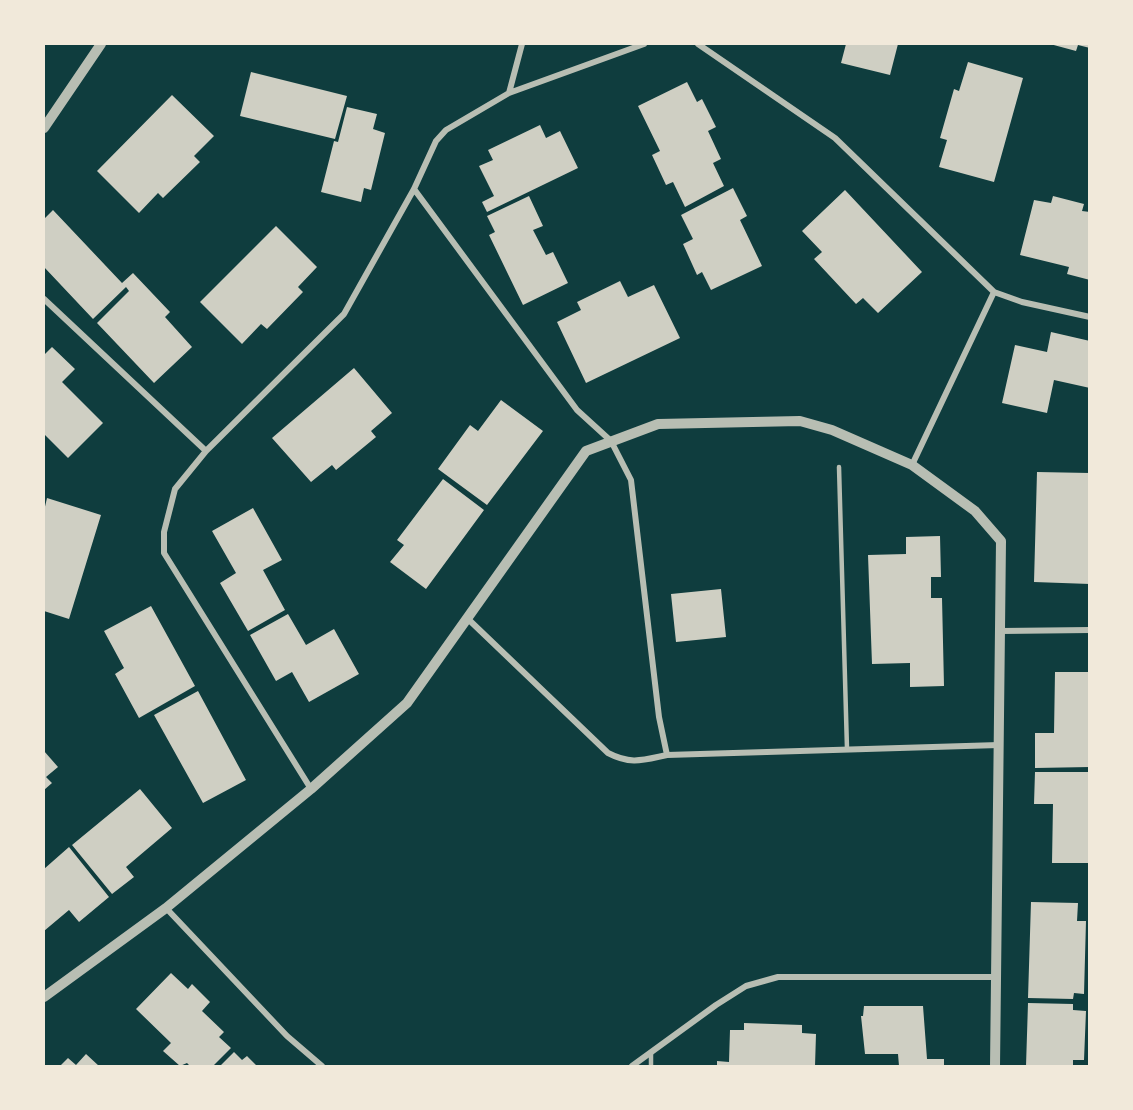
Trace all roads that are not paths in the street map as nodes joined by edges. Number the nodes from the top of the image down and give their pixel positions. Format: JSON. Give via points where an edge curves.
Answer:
{"nodes":[{"id":1,"x":100,"y":44,"type":"edge"},
{"id":2,"x":522,"y":44,"type":"edge"},
{"id":3,"x":644,"y":44,"type":"edge"},
{"id":4,"x":698,"y":44,"type":"edge"},
{"id":5,"x":509,"y":93,"type":"junction"},
{"id":6,"x":44,"y":128,"type":"edge"},
{"id":7,"x":414,"y":189,"type":"junction"},
{"id":8,"x":994,"y":292,"type":"junction"},
{"id":9,"x":44,"y":300,"type":"edge"},
{"id":10,"x":1089,"y":317,"type":"edge"},
{"id":11,"x":611,"y":441,"type":"junction"},
{"id":12,"x":206,"y":451,"type":"junction"},
{"id":13,"x":912,"y":465,"type":"junction"},
{"id":14,"x":839,"y":467,"type":"dead end"},
{"id":15,"x":467,"y":618,"type":"junction"},
{"id":16,"x":1089,"y":630,"type":"edge"},
{"id":17,"x":1001,"y":631,"type":"junction"},
{"id":18,"x":999,"y":745,"type":"junction"},
{"id":19,"x":847,"y":749,"type":"junction"},
{"id":20,"x":667,"y":755,"type":"junction"},
{"id":21,"x":311,"y":789,"type":"junction"},
{"id":22,"x":166,"y":908,"type":"junction"},
{"id":23,"x":996,"y":977,"type":"junction"},
{"id":24,"x":44,"y":997,"type":"edge"},
{"id":25,"x":651,"y":1052,"type":"junction"},
{"id":26,"x":322,"y":1066,"type":"edge"},
{"id":27,"x":632,"y":1066,"type":"edge"},
{"id":28,"x":651,"y":1066,"type":"edge"},
{"id":29,"x":995,"y":1066,"type":"edge"}],
"edges":[{"from":1,"to":6,"type":"street"},
{"from":2,"to":5,"type":"street"},
{"from":3,"to":5,"type":"street"},
{"from":4,"to":8,"type":"street","via":[[835,138]]},
{"from":5,"to":7,"type":"street","via":[[446,130],[435,141]]},
{"from":7,"to":11,"type":"street","via":[[577,410]]},
{"from":7,"to":12,"type":"street","via":[[344,314]]},
{"from":8,"to":10,"type":"street"},
{"from":8,"to":13,"type":"street"},
{"from":9,"to":12,"type":"street"},
{"from":11,"to":13,"type":"street","via":[[658,424],[800,421],[832,430]]},
{"from":11,"to":15,"type":"street","via":[[586,452]]},
{"from":11,"to":20,"type":"street","via":[[631,480]]},
{"from":12,"to":21,"type":"street","via":[[175,489],[164,553]]},
{"from":13,"to":17,"type":"street","via":[[975,511],[1001,541]]},
{"from":14,"to":19,"type":"lane"},
{"from":15,"to":20,"type":"street","via":[[608,753],[633,762]]},
{"from":15,"to":21,"type":"street","via":[[407,703]]},
{"from":16,"to":17,"type":"street"},
{"from":17,"to":18,"type":"street"},
{"from":18,"to":19,"type":"street"},
{"from":18,"to":23,"type":"street"},
{"from":19,"to":20,"type":"street"},
{"from":21,"to":22,"type":"street"},
{"from":22,"to":24,"type":"street"},
{"from":22,"to":26,"type":"street","via":[[287,1036]]},
{"from":23,"to":25,"type":"street","via":[[778,977],[746,986]]},
{"from":23,"to":29,"type":"street"},
{"from":25,"to":27,"type":"street"},
{"from":25,"to":28,"type":"lane"}]}
